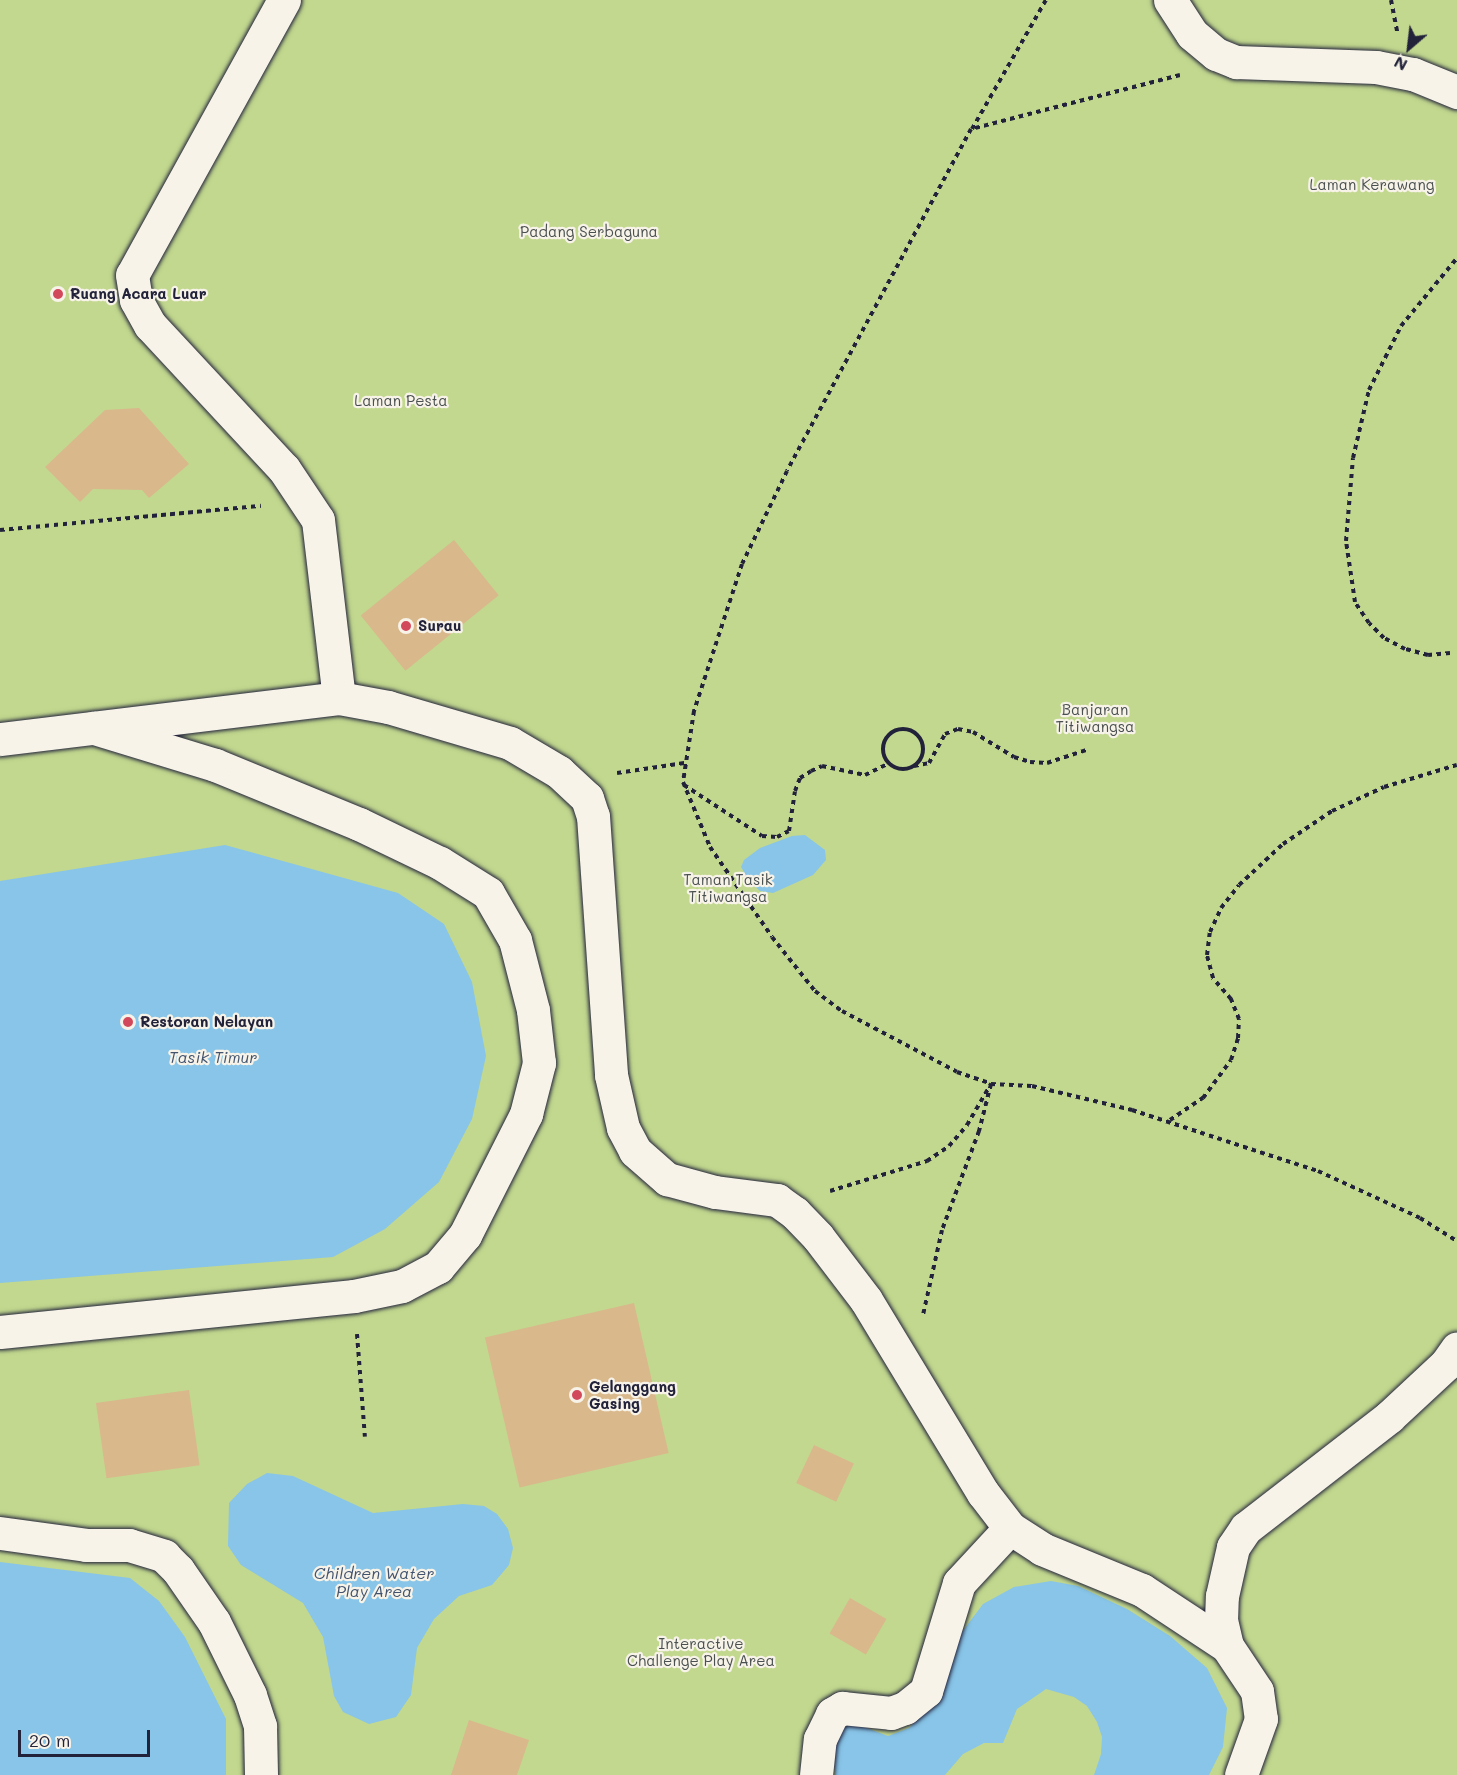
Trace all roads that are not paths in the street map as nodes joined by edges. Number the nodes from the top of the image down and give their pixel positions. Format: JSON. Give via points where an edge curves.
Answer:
{"nodes":[{"id":1,"x":284,"y":0,"type":"edge"},
{"id":2,"x":1170,"y":0,"type":"edge"},
{"id":3,"x":1457,"y":92,"type":"edge"},
{"id":4,"x":339,"y":698,"type":"junction"},
{"id":5,"x":94,"y":728,"type":"junction"},
{"id":6,"x":0,"y":739,"type":"edge"},
{"id":7,"x":0,"y":1332,"type":"edge"},
{"id":8,"x":1457,"y":1348,"type":"edge"},
{"id":9,"x":1010,"y":1528,"type":"junction"},
{"id":10,"x":0,"y":1533,"type":"edge"},
{"id":11,"x":1227,"y":1646,"type":"junction"},
{"id":12,"x":261,"y":1775,"type":"edge"},
{"id":13,"x":816,"y":1775,"type":"edge"},
{"id":14,"x":1241,"y":1775,"type":"edge"}],
"edges":[{"from":1,"to":4,"type":"street","via":[[132,275],[136,300],[150,325],[284,469],[318,520]]},
{"from":2,"to":3,"type":"street","via":[[1192,34],[1216,54],[1236,62],[1376,67],[1413,74]]},
{"from":4,"to":5,"type":"street"},
{"from":4,"to":9,"type":"street","via":[[388,707],[510,743],[577,786],[587,798],[593,816],[611,1075],[623,1128],[635,1151],[667,1179],[716,1192],[777,1200],[818,1236],[866,1300],[983,1493]]},
{"from":5,"to":6,"type":"street"},
{"from":5,"to":7,"type":"street","via":[[226,770],[359,824],[440,863],[488,893],[515,940],[533,1010],[539,1063],[526,1114],[465,1235],[438,1267],[402,1286],[354,1296]]},
{"from":8,"to":11,"type":"street","via":[[1446,1364],[1389,1418],[1246,1528],[1233,1547],[1221,1596]]},
{"from":9,"to":11,"type":"street","via":[[1042,1549],[1142,1590]]},
{"from":9,"to":13,"type":"street","via":[[959,1583],[926,1691],[905,1708],[891,1713],[842,1708],[832,1714],[820,1738]]},
{"from":10,"to":12,"type":"street","via":[[86,1545],[129,1545],[164,1556],[214,1622],[250,1695],[260,1726]]},
{"from":11,"to":14,"type":"street","via":[[1257,1691],[1261,1719]]}]}
